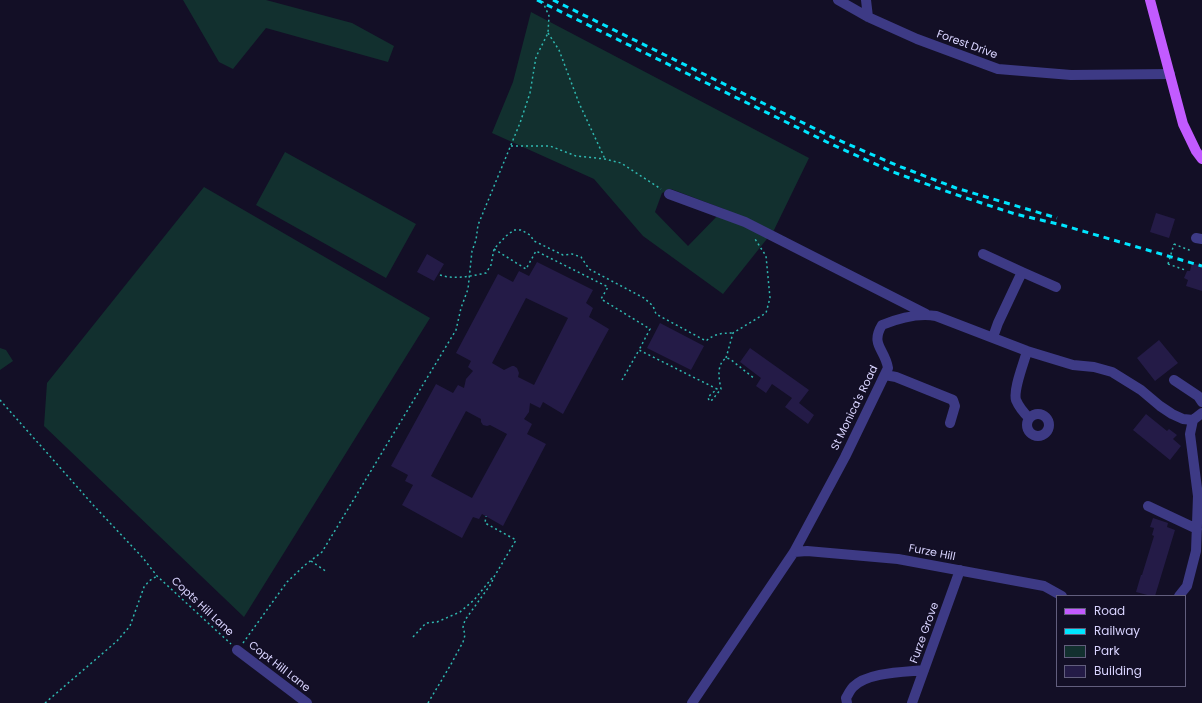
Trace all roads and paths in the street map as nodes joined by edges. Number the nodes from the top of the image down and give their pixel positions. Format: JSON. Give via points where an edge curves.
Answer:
{"nodes":[{"id":1,"x":542,"y":0,"type":"edge"},
{"id":2,"x":838,"y":0,"type":"edge"},
{"id":3,"x":866,"y":0,"type":"edge"},
{"id":4,"x":1150,"y":0,"type":"edge"},
{"id":5,"x":868,"y":17,"type":"junction"},
{"id":6,"x":548,"y":34,"type":"junction"},
{"id":7,"x":1170,"y":74,"type":"junction"},
{"id":8,"x":511,"y":146,"type":"junction"},
{"id":9,"x":605,"y":159,"type":"junction"},
{"id":10,"x":1202,"y":159,"type":"edge"},
{"id":11,"x":669,"y":194,"type":"joint"},
{"id":12,"x":745,"y":222,"type":"junction"},
{"id":13,"x":494,"y":249,"type":"junction"},
{"id":14,"x":1189,"y":250,"type":"dead end"},
{"id":15,"x":983,"y":254,"type":"dead end"},
{"id":16,"x":1185,"y":270,"type":"dead end"},
{"id":17,"x":1022,"y":272,"type":"junction"},
{"id":18,"x":440,"y":274,"type":"dead end"},
{"id":19,"x":470,"y":276,"type":"junction"},
{"id":20,"x":1056,"y":287,"type":"dead end"},
{"id":21,"x":926,"y":314,"type":"junction"},
{"id":22,"x":733,"y":334,"type":"junction"},
{"id":23,"x":993,"y":337,"type":"junction"},
{"id":24,"x":639,"y":350,"type":"junction"},
{"id":25,"x":1027,"y":351,"type":"junction"},
{"id":26,"x":726,"y":358,"type":"junction"},
{"id":27,"x":885,"y":374,"type":"junction"},
{"id":28,"x":755,"y":379,"type":"dead end"},
{"id":29,"x":622,"y":380,"type":"dead end"},
{"id":30,"x":1174,"y":380,"type":"dead end"},
{"id":31,"x":0,"y":400,"type":"edge"},
{"id":32,"x":1202,"y":402,"type":"edge"},
{"id":33,"x":1202,"y":413,"type":"edge"},
{"id":34,"x":1029,"y":418,"type":"dead end"},
{"id":35,"x":1193,"y":420,"type":"junction"},
{"id":36,"x":950,"y":423,"type":"dead end"},
{"id":37,"x":1148,"y":506,"type":"dead end"},
{"id":38,"x":486,"y":516,"type":"dead end"},
{"id":39,"x":1197,"y":529,"type":"junction"},
{"id":40,"x":794,"y":552,"type":"junction"},
{"id":41,"x":311,"y":561,"type":"junction"},
{"id":42,"x":960,"y":570,"type":"junction"},
{"id":43,"x":327,"y":572,"type":"dead end"},
{"id":44,"x":157,"y":576,"type":"junction"},
{"id":45,"x":494,"y":576,"type":"junction"},
{"id":46,"x":1060,"y":595,"type":"edge"},
{"id":47,"x":1180,"y":595,"type":"edge"},
{"id":48,"x":413,"y":637,"type":"dead end"},
{"id":49,"x":237,"y":650,"type":"junction"},
{"id":50,"x":924,"y":670,"type":"junction"},
{"id":51,"x":45,"y":703,"type":"edge"},
{"id":52,"x":307,"y":703,"type":"edge"},
{"id":53,"x":428,"y":703,"type":"edge"},
{"id":54,"x":692,"y":703,"type":"edge"},
{"id":55,"x":847,"y":703,"type":"edge"},
{"id":56,"x":912,"y":703,"type":"edge"}],
"edges":[{"from":1,"to":6,"type":"path","via":[[549,16]]},
{"from":2,"to":5,"type":"street","name":"Forest Drive"},
{"from":3,"to":5,"type":"street"},
{"from":4,"to":7,"type":"main road"},
{"from":5,"to":7,"type":"street","name":"Forest Drive","via":[[917,39],[998,69],[1072,75]]},
{"from":6,"to":8,"type":"path","via":[[536,57],[530,93]]},
{"from":6,"to":9,"type":"path","via":[[559,50]]},
{"from":7,"to":10,"type":"main road","via":[[1183,124]]},
{"from":8,"to":9,"type":"path","via":[[550,146],[576,156]]},
{"from":8,"to":19,"type":"path","via":[[478,225]]},
{"from":9,"to":11,"type":"path","via":[[621,163]]},
{"from":11,"to":12,"type":"street"},
{"from":12,"to":21,"type":"street"},
{"from":12,"to":22,"type":"path","via":[[766,256],[770,298],[766,313]]},
{"from":13,"to":19,"type":"path","via":[[491,265],[486,273]]},
{"from":13,"to":22,"type":"path","via":[[514,230],[521,230],[534,241],[563,255],[581,257],[589,269],[644,298],[653,306],[656,314],[706,341],[718,334]]},
{"from":13,"to":24,"type":"path","via":[[526,269],[536,251],[608,287],[601,299],[650,329]]},
{"from":14,"to":16,"type":"path","bridge":true,"via":[[1174,244],[1168,264]]},
{"from":15,"to":17,"type":"street"},
{"from":17,"to":20,"type":"street"},
{"from":17,"to":23,"type":"street"},
{"from":18,"to":19,"type":"path","via":[[451,277]]},
{"from":19,"to":41,"type":"path","via":[[456,330],[322,552]]},
{"from":21,"to":23,"type":"street","name":"St Monica's Road"},
{"from":21,"to":27,"type":"street","name":"St Monica's Road","via":[[882,325],[877,339],[887,361],[888,368]]},
{"from":22,"to":26,"type":"path"},
{"from":23,"to":25,"type":"street","name":"St Monica's Road"},
{"from":24,"to":26,"type":"path","via":[[717,388],[708,397],[709,402],[721,389],[718,376],[722,361]]},
{"from":24,"to":29,"type":"path"},
{"from":25,"to":34,"type":"street","via":[[1016,400]]},
{"from":25,"to":35,"type":"street","name":"St Monica's Road","via":[[1073,365],[1094,366],[1112,372],[1172,414]]},
{"from":26,"to":28,"type":"path"},
{"from":27,"to":36,"type":"street","via":[[953,400],[956,406]]},
{"from":27,"to":40,"type":"street","name":"St Monica's Road","via":[[845,457]]},
{"from":30,"to":32,"type":"street","via":[[1198,396]]},
{"from":31,"to":44,"type":"path","name":"Copts Hill Lane"},
{"from":33,"to":35,"type":"street"},
{"from":35,"to":39,"type":"street","via":[[1190,434],[1198,496]]},
{"from":37,"to":39,"type":"street"},
{"from":38,"to":45,"type":"path","via":[[485,522],[516,540]]},
{"from":39,"to":47,"type":"street","via":[[1196,551],[1187,586]]},
{"from":40,"to":42,"type":"street","name":"Furze Hill","via":[[807,550],[898,559]]},
{"from":40,"to":54,"type":"street","name":"St Monica's Road"},
{"from":41,"to":43,"type":"path"},
{"from":41,"to":49,"type":"path","via":[[287,582]]},
{"from":42,"to":46,"type":"street","name":"Furze Hill","via":[[1044,586]]},
{"from":42,"to":50,"type":"street","name":"Furze Grove"},
{"from":44,"to":49,"type":"path","name":"Copts Hill Lane"},
{"from":44,"to":51,"type":"path","via":[[149,580],[144,587],[130,626],[117,641]]},
{"from":45,"to":48,"type":"path","via":[[467,607],[436,622],[426,623]]},
{"from":45,"to":53,"type":"path","via":[[465,620],[463,642]]},
{"from":49,"to":52,"type":"street","name":"Copt Hill Lane"},
{"from":50,"to":55,"type":"street","via":[[864,680],[853,687],[846,698]]},
{"from":50,"to":56,"type":"street","name":"Furze Grove"}]}
